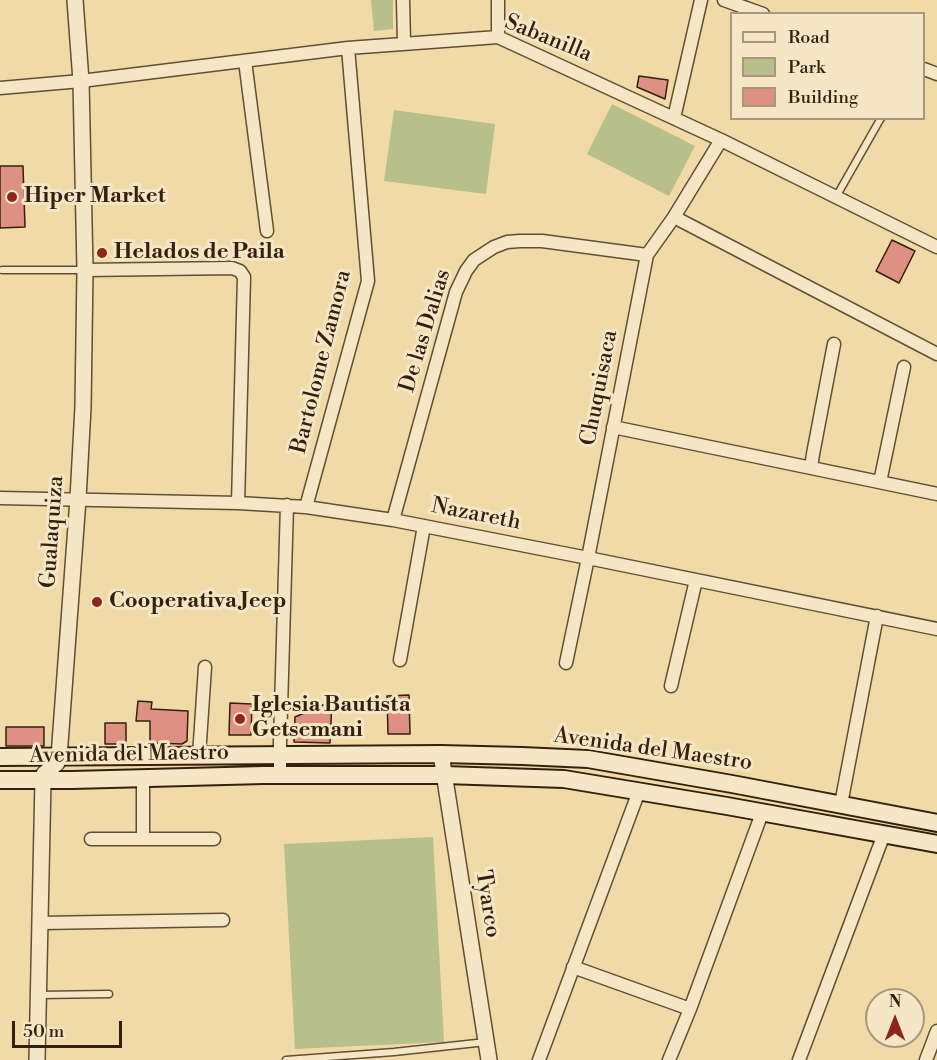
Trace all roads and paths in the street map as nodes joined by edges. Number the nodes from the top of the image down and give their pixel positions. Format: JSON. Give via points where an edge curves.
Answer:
{"nodes":[{"id":1,"x":75,"y":0,"type":"edge"},
{"id":2,"x":403,"y":0,"type":"edge"},
{"id":3,"x":498,"y":0,"type":"edge"},
{"id":4,"x":701,"y":0,"type":"edge"},
{"id":5,"x":724,"y":0,"type":"edge"},
{"id":6,"x":757,"y":12,"type":"edge"},
{"id":7,"x":498,"y":37,"type":"junction"},
{"id":8,"x":404,"y":43,"type":"junction"},
{"id":9,"x":348,"y":48,"type":"junction"},
{"id":10,"x":245,"y":61,"type":"junction"},
{"id":11,"x":81,"y":81,"type":"junction"},
{"id":12,"x":0,"y":88,"type":"edge"},
{"id":13,"x":674,"y":118,"type":"junction"},
{"id":14,"x":880,"y":120,"type":"edge"},
{"id":15,"x":721,"y":140,"type":"junction"},
{"id":16,"x":836,"y":197,"type":"junction"},
{"id":17,"x":674,"y":218,"type":"junction"},
{"id":18,"x":267,"y":231,"type":"dead end"},
{"id":19,"x":937,"y":247,"type":"edge"},
{"id":20,"x":647,"y":255,"type":"junction"},
{"id":21,"x":2,"y":270,"type":"dead end"},
{"id":22,"x":85,"y":270,"type":"junction"},
{"id":23,"x":834,"y":344,"type":"dead end"},
{"id":24,"x":937,"y":354,"type":"edge"},
{"id":25,"x":904,"y":367,"type":"dead end"},
{"id":26,"x":613,"y":427,"type":"junction"},
{"id":27,"x":811,"y":468,"type":"junction"},
{"id":28,"x":880,"y":482,"type":"junction"},
{"id":29,"x":937,"y":494,"type":"edge"},
{"id":30,"x":0,"y":498,"type":"edge"},
{"id":31,"x":78,"y":499,"type":"junction"},
{"id":32,"x":238,"y":503,"type":"junction"},
{"id":33,"x":287,"y":505,"type":"junction"},
{"id":34,"x":306,"y":507,"type":"junction"},
{"id":35,"x":393,"y":520,"type":"junction"},
{"id":36,"x":424,"y":526,"type":"junction"},
{"id":37,"x":588,"y":558,"type":"junction"},
{"id":38,"x":696,"y":580,"type":"junction"},
{"id":39,"x":877,"y":616,"type":"junction"},
{"id":40,"x":937,"y":629,"type":"edge"},
{"id":41,"x":400,"y":660,"type":"dead end"},
{"id":42,"x":566,"y":663,"type":"dead end"},
{"id":43,"x":205,"y":667,"type":"dead end"},
{"id":44,"x":671,"y":686,"type":"dead end"},
{"id":45,"x":441,"y":754,"type":"junction"},
{"id":46,"x":280,"y":755,"type":"junction"},
{"id":47,"x":199,"y":756,"type":"junction"},
{"id":48,"x":522,"y":756,"type":"junction"},
{"id":49,"x":0,"y":757,"type":"edge"},
{"id":50,"x":59,"y":757,"type":"junction"},
{"id":51,"x":280,"y":775,"type":"junction"},
{"id":52,"x":444,"y":775,"type":"junction"},
{"id":53,"x":143,"y":778,"type":"junction"},
{"id":54,"x":521,"y":778,"type":"junction"},
{"id":55,"x":0,"y":780,"type":"edge"},
{"id":56,"x":43,"y":780,"type":"junction"},
{"id":57,"x":732,"y":784,"type":"junction"},
{"id":58,"x":639,"y":791,"type":"junction"},
{"id":59,"x":841,"y":804,"type":"junction"},
{"id":60,"x":727,"y":806,"type":"junction"},
{"id":61,"x":762,"y":813,"type":"junction"},
{"id":62,"x":930,"y":821,"type":"edge"},
{"id":63,"x":884,"y":834,"type":"junction"},
{"id":64,"x":91,"y":839,"type":"dead end"},
{"id":65,"x":143,"y":839,"type":"junction"},
{"id":66,"x":214,"y":839,"type":"dead end"},
{"id":67,"x":919,"y":841,"type":"junction"},
{"id":68,"x":937,"y":844,"type":"edge"},
{"id":69,"x":223,"y":920,"type":"dead end"},
{"id":70,"x":40,"y":923,"type":"junction"},
{"id":71,"x":573,"y":967,"type":"junction"},
{"id":72,"x":110,"y":994,"type":"dead end"},
{"id":73,"x":38,"y":995,"type":"junction"},
{"id":74,"x":690,"y":1009,"type":"junction"},
{"id":75,"x":937,"y":1031,"type":"edge"},
{"id":76,"x":486,"y":1042,"type":"junction"},
{"id":77,"x":802,"y":1059,"type":"edge"},
{"id":78,"x":37,"y":1060,"type":"edge"},
{"id":79,"x":286,"y":1060,"type":"edge"},
{"id":80,"x":489,"y":1060,"type":"edge"},
{"id":81,"x":539,"y":1060,"type":"edge"},
{"id":82,"x":669,"y":1060,"type":"edge"},
{"id":83,"x":926,"y":1060,"type":"edge"}],
"edges":[{"from":1,"to":11,"type":"street","name":"Gualaquiza"},
{"from":2,"to":8,"type":"street"},
{"from":3,"to":7,"type":"street"},
{"from":4,"to":13,"type":"street"},
{"from":5,"to":6,"type":"street"},
{"from":7,"to":8,"type":"street","name":"Sabanilla"},
{"from":7,"to":13,"type":"street","name":"Sabanilla"},
{"from":8,"to":9,"type":"street","name":"Sabanilla"},
{"from":9,"to":10,"type":"street","name":"Sabanilla"},
{"from":9,"to":34,"type":"street","name":"Bartolome Zamora","via":[[368,281]]},
{"from":10,"to":11,"type":"street","name":"Sabanilla"},
{"from":10,"to":18,"type":"street"},
{"from":11,"to":12,"type":"street","name":"Sabanilla"},
{"from":11,"to":22,"type":"street","name":"Gualaquiza"},
{"from":13,"to":15,"type":"street","name":"Sabanilla"},
{"from":14,"to":16,"type":"lane"},
{"from":15,"to":16,"type":"street","name":"Sabanilla"},
{"from":15,"to":17,"type":"street","name":"Chuquisaca"},
{"from":16,"to":19,"type":"street","name":"Sabanilla"},
{"from":17,"to":20,"type":"street","name":"Chuquisaca"},
{"from":17,"to":24,"type":"street"},
{"from":20,"to":26,"type":"street","name":"Chuquisaca"},
{"from":20,"to":35,"type":"street","name":"De las Dalias","via":[[520,241],[494,247],[474,260],[456,292]]},
{"from":21,"to":22,"type":"lane"},
{"from":22,"to":31,"type":"street","name":"Gualaquiza"},
{"from":22,"to":32,"type":"street","via":[[232,268],[244,277]]},
{"from":23,"to":27,"type":"street"},
{"from":25,"to":28,"type":"street"},
{"from":26,"to":27,"type":"street"},
{"from":26,"to":37,"type":"street","name":"Chuquisaca"},
{"from":27,"to":28,"type":"street"},
{"from":28,"to":29,"type":"street"},
{"from":30,"to":31,"type":"street","name":"Nazareth"},
{"from":31,"to":32,"type":"street","name":"Nazareth"},
{"from":31,"to":50,"type":"street","name":"Gualaquiza"},
{"from":32,"to":33,"type":"street","name":"Nazareth"},
{"from":33,"to":34,"type":"street","name":"Nazareth"},
{"from":33,"to":46,"type":"street"},
{"from":34,"to":35,"type":"street","name":"Nazareth"},
{"from":35,"to":36,"type":"street","name":"Nazareth"},
{"from":36,"to":37,"type":"street","name":"Nazareth"},
{"from":36,"to":41,"type":"street"},
{"from":37,"to":38,"type":"street","name":"Nazareth"},
{"from":37,"to":42,"type":"street","name":"Chuquisaca"},
{"from":38,"to":39,"type":"street","name":"Nazareth"},
{"from":38,"to":44,"type":"street"},
{"from":39,"to":40,"type":"street","name":"Nazareth"},
{"from":39,"to":59,"type":"street"},
{"from":43,"to":47,"type":"street"},
{"from":45,"to":46,"type":"main road","name":"Avenida del Maestro"},
{"from":45,"to":48,"type":"main road","name":"Avenida del Maestro"},
{"from":45,"to":52,"type":"street","name":"Tyarco"},
{"from":46,"to":47,"type":"main road","name":"Avenida del Maestro"},
{"from":46,"to":51,"type":"street"},
{"from":47,"to":50,"type":"main road","name":"Avenida del Maestro"},
{"from":48,"to":54,"type":"main road"},
{"from":48,"to":57,"type":"main road","name":"Avenida del Maestro","via":[[588,759]]},
{"from":49,"to":50,"type":"main road","name":"Avenida del Maestro"},
{"from":50,"to":56,"type":"street"},
{"from":51,"to":52,"type":"main road","name":"Avenida del Maestro"},
{"from":51,"to":53,"type":"main road","name":"Avenida del Maestro"},
{"from":52,"to":54,"type":"main road","name":"Avenida del Maestro"},
{"from":52,"to":76,"type":"street","name":"Tyarco"},
{"from":53,"to":56,"type":"main road","name":"Avenida del Maestro"},
{"from":53,"to":65,"type":"street"},
{"from":54,"to":58,"type":"main road","name":"Avenida del Maestro","via":[[564,779]]},
{"from":55,"to":56,"type":"main road","name":"Avenida del Maestro"},
{"from":56,"to":70,"type":"street"},
{"from":57,"to":59,"type":"main road","name":"Avenida del Maestro"},
{"from":57,"to":60,"type":"main road"},
{"from":58,"to":60,"type":"main road","name":"Avenida del Maestro"},
{"from":58,"to":71,"type":"street"},
{"from":59,"to":62,"type":"main road","name":"Avenida del Maestro"},
{"from":60,"to":61,"type":"main road","name":"Avenida del Maestro"},
{"from":61,"to":63,"type":"main road","name":"Avenida del Maestro"},
{"from":61,"to":74,"type":"street"},
{"from":62,"to":67,"type":"main road"},
{"from":63,"to":67,"type":"main road","name":"Avenida del Maestro"},
{"from":63,"to":77,"type":"street"},
{"from":64,"to":65,"type":"street"},
{"from":65,"to":66,"type":"street"},
{"from":67,"to":68,"type":"main road","name":"Avenida del Maestro"},
{"from":69,"to":70,"type":"street"},
{"from":70,"to":73,"type":"street"},
{"from":71,"to":74,"type":"street"},
{"from":71,"to":81,"type":"street"},
{"from":72,"to":73,"type":"lane"},
{"from":73,"to":78,"type":"street"},
{"from":74,"to":82,"type":"street"},
{"from":75,"to":83,"type":"street"},
{"from":76,"to":79,"type":"lane"},
{"from":76,"to":80,"type":"street","name":"Tyarco"}]}
